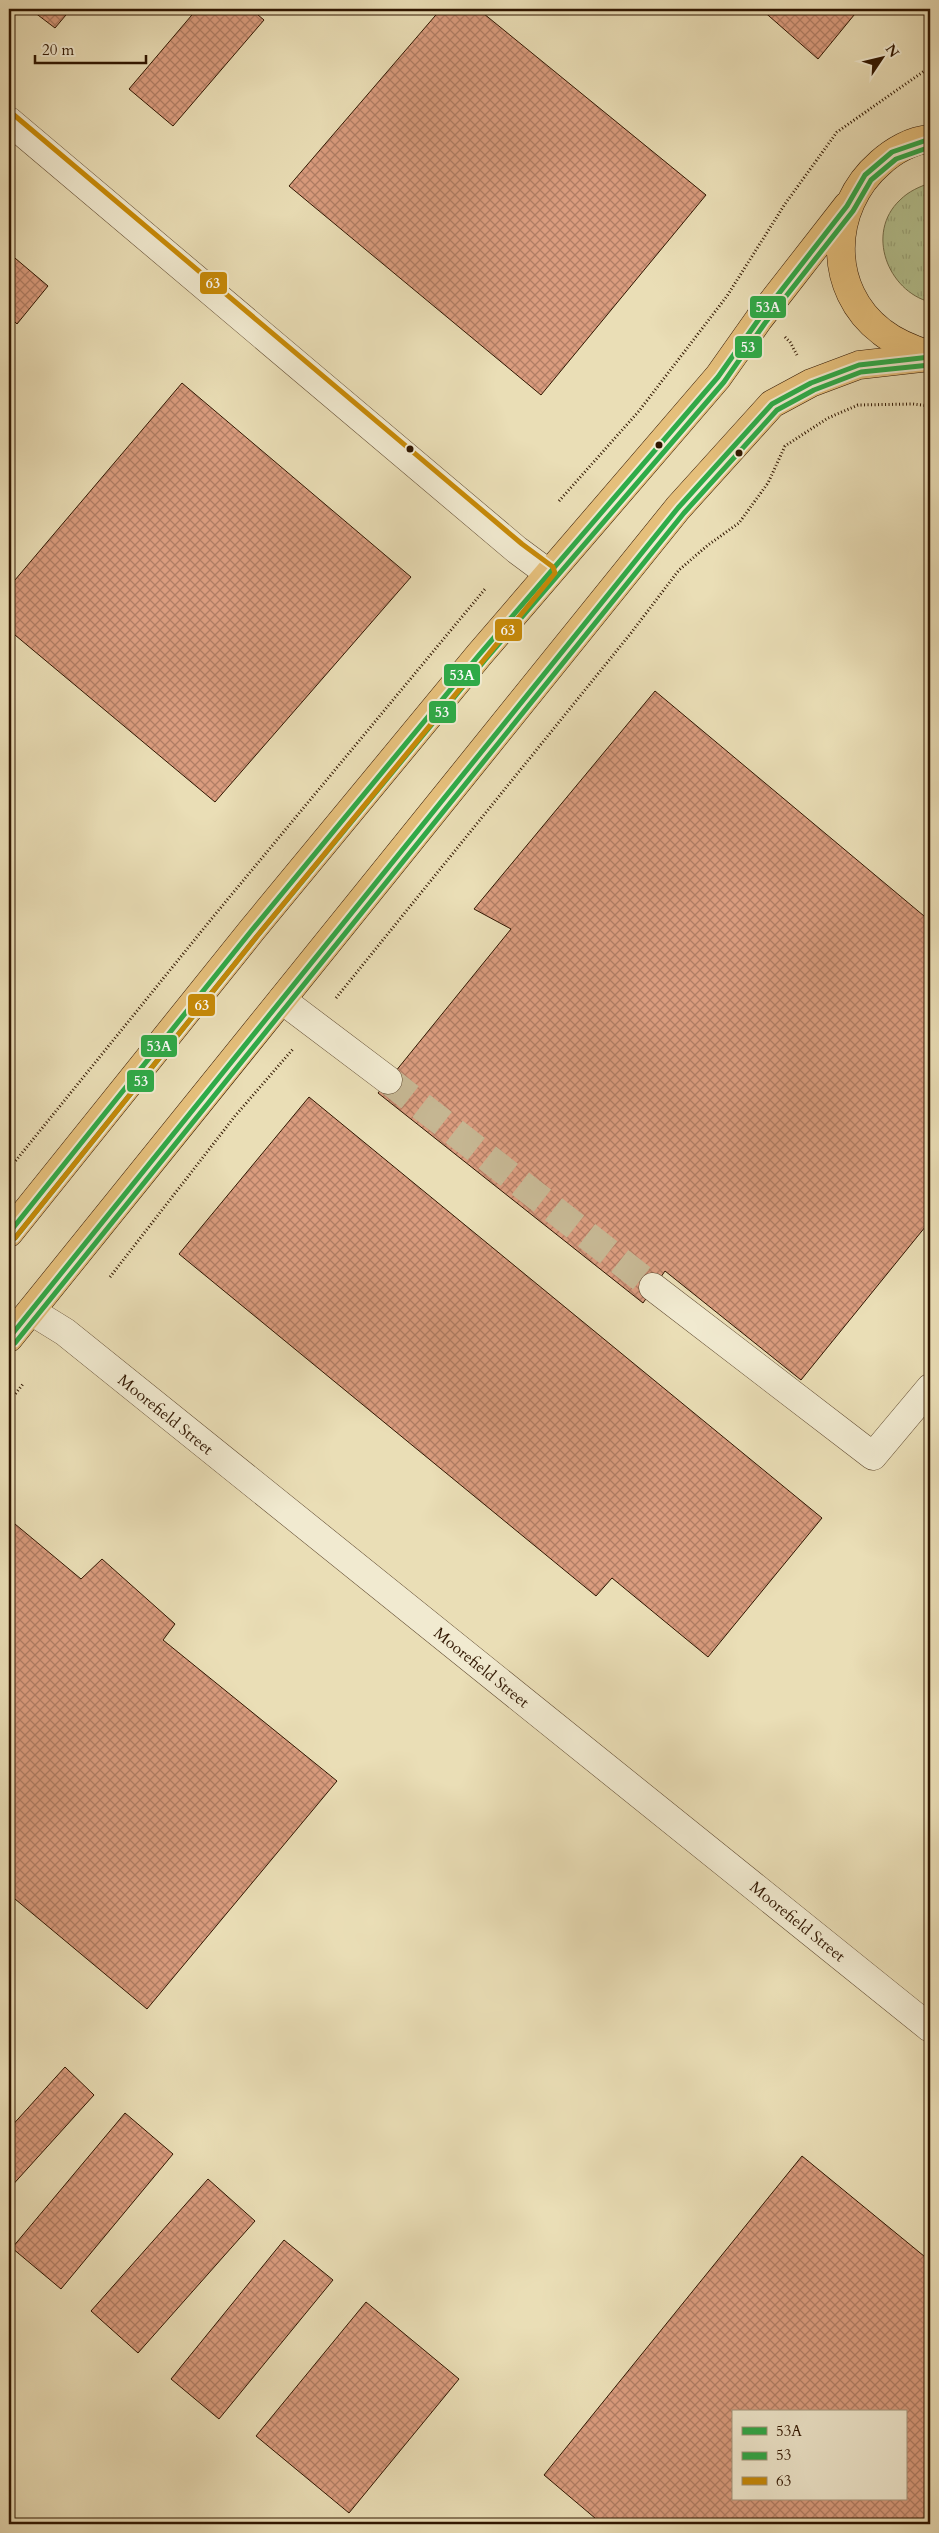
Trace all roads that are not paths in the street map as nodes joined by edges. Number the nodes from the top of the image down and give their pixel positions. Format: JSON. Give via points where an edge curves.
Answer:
{"nodes":[{"id":1,"x":9,"y":121,"type":"edge"},
{"id":2,"x":930,"y":139,"type":"edge"},
{"id":3,"x":847,"y":206,"type":"junction"},
{"id":4,"x":930,"y":356,"type":"edge"},
{"id":5,"x":548,"y":573,"type":"junction"},
{"id":6,"x":282,"y":1000,"type":"junction"},
{"id":7,"x":388,"y":1080,"type":"tunnel mouth"},
{"id":8,"x":9,"y":1233,"type":"edge"},
{"id":9,"x":653,"y":1287,"type":"tunnel mouth"},
{"id":10,"x":31,"y":1311,"type":"junction"},
{"id":11,"x":9,"y":1338,"type":"edge"},
{"id":12,"x":930,"y":1388,"type":"edge"},
{"id":13,"x":930,"y":2028,"type":"edge"}],
"edges":[{"from":1,"to":5,"type":"street"},
{"from":2,"to":3,"type":"main road","via":[[892,152],[865,175]]},
{"from":3,"to":4,"type":"main road","via":[[840,240],[844,274],[858,306],[882,332]]},
{"from":3,"to":5,"type":"main road","via":[[718,377]]},
{"from":4,"to":6,"type":"main road","via":[[859,365],[811,383],[772,404],[678,508]]},
{"from":5,"to":8,"type":"main road","via":[[252,930]]},
{"from":6,"to":7,"type":"street"},
{"from":6,"to":10,"type":"main road"},
{"from":9,"to":12,"type":"street","via":[[873,1456]]},
{"from":10,"to":11,"type":"main road"},
{"from":10,"to":13,"type":"street","name":"Moorefield Street","via":[[83,1347]]}]}
